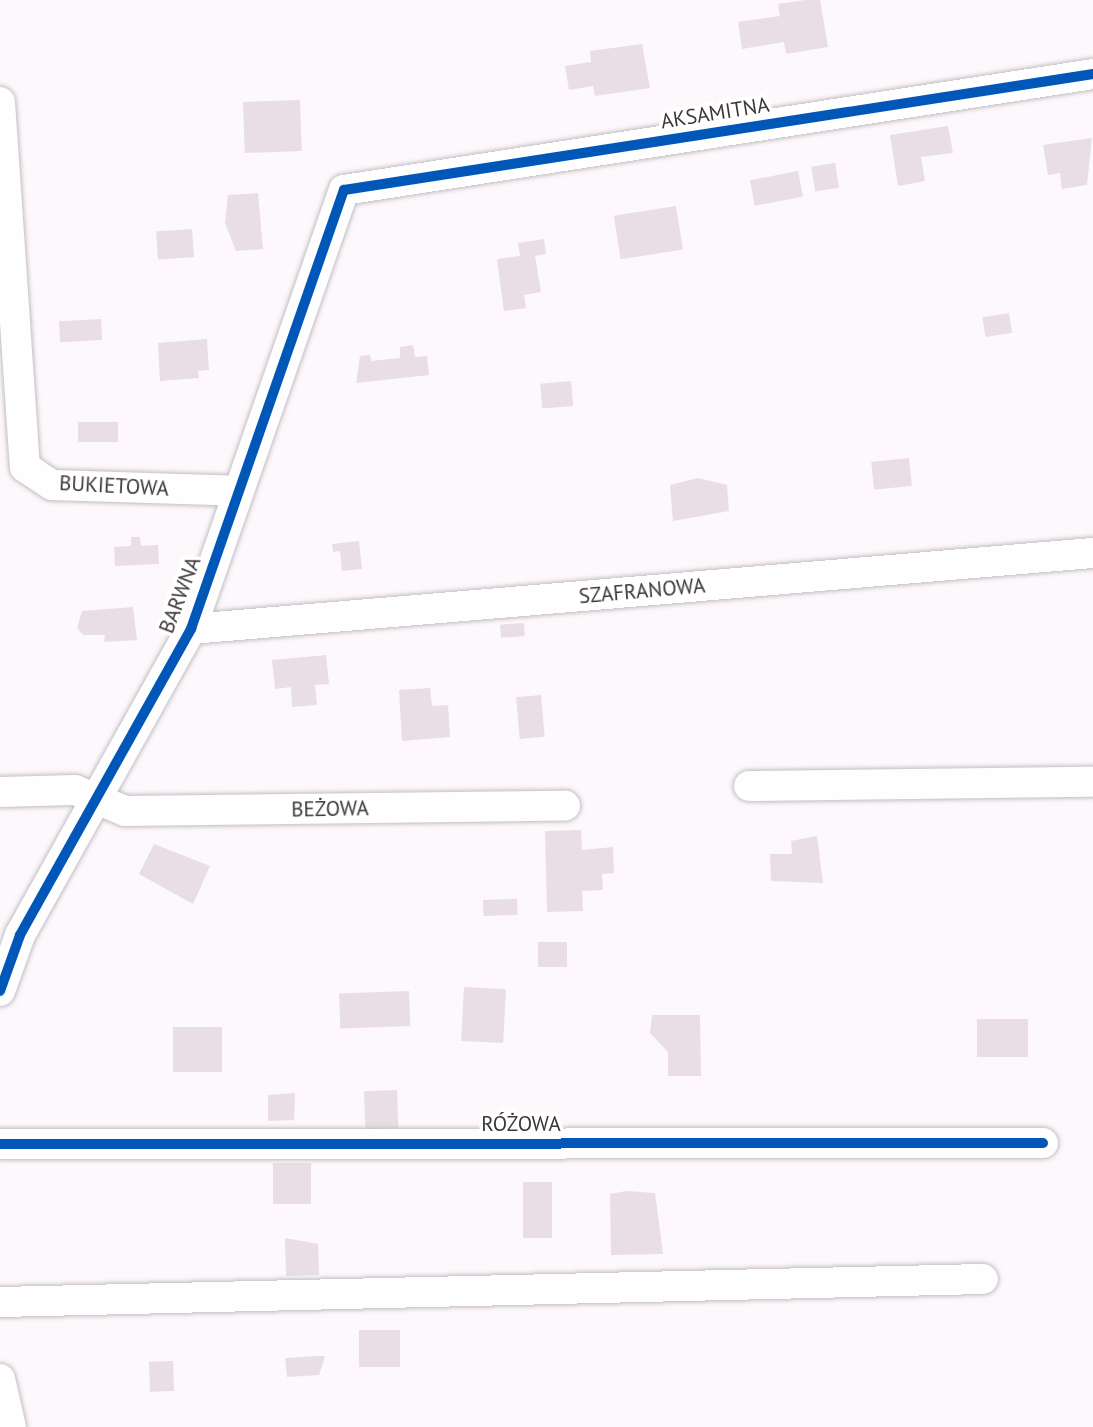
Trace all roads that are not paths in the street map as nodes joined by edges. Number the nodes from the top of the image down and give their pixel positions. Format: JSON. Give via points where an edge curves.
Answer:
{"nodes":[{"id":1,"x":1093,"y":74,"type":"edge"},
{"id":2,"x":0,"y":102,"type":"edge"},
{"id":3,"x":344,"y":190,"type":"joint"},
{"id":4,"x":238,"y":491,"type":"junction"},
{"id":5,"x":1093,"y":553,"type":"edge"},
{"id":6,"x":191,"y":629,"type":"junction"},
{"id":7,"x":1093,"y":782,"type":"edge"},
{"id":8,"x":749,"y":786,"type":"dead end"},
{"id":9,"x":0,"y":792,"type":"edge"},
{"id":10,"x":97,"y":798,"type":"junction"},
{"id":11,"x":565,"y":806,"type":"dead end"},
{"id":12,"x":0,"y":991,"type":"edge"},
{"id":13,"x":1043,"y":1143,"type":"dead end"},
{"id":14,"x":0,"y":1144,"type":"edge"},
{"id":15,"x":983,"y":1279,"type":"dead end"},
{"id":16,"x":0,"y":1302,"type":"edge"},
{"id":17,"x":0,"y":1379,"type":"edge"},
{"id":18,"x":11,"y":1427,"type":"edge"}],
"edges":[{"from":1,"to":3,"type":"street","name":"AKSAMITNA"},
{"from":2,"to":4,"type":"street","name":"BUKIETOWA","via":[[25,467],[52,485]]},
{"from":3,"to":4,"type":"street","name":"BARWNA"},
{"from":4,"to":6,"type":"street","name":"BARWNA"},
{"from":5,"to":6,"type":"street","name":"SZAFRANOWA"},
{"from":6,"to":10,"type":"street","name":"BARWNA"},
{"from":7,"to":8,"type":"street"},
{"from":9,"to":10,"type":"street","name":"BEŻOWA","via":[[75,790]]},
{"from":10,"to":11,"type":"street","name":"BEŻOWA","via":[[125,811]]},
{"from":10,"to":12,"type":"street","name":"BARWNA","via":[[20,935]]},
{"from":13,"to":14,"type":"street","name":"RÓŻOWA"},
{"from":15,"to":16,"type":"street"},
{"from":17,"to":18,"type":"street"}]}
